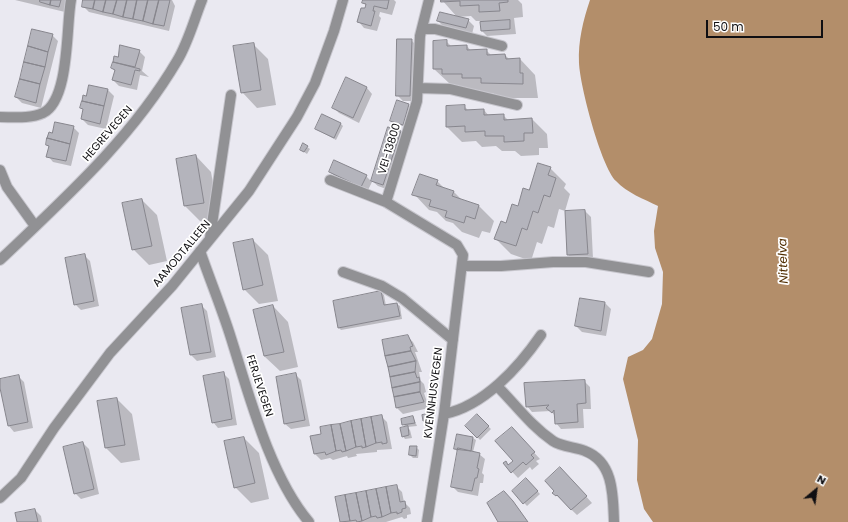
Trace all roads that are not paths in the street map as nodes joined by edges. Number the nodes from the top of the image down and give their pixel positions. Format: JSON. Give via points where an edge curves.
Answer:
{"nodes":[{"id":1,"x":71,"y":0,"type":"edge"},
{"id":2,"x":343,"y":0,"type":"edge"},
{"id":3,"x":429,"y":0,"type":"edge"},
{"id":4,"x":200,"y":1,"type":"edge"},
{"id":5,"x":422,"y":29,"type":"junction"},
{"id":6,"x":502,"y":46,"type":"dead end"},
{"id":7,"x":418,"y":88,"type":"junction"},
{"id":8,"x":231,"y":95,"type":"dead end"},
{"id":9,"x":517,"y":105,"type":"dead end"},
{"id":10,"x":0,"y":117,"type":"edge"},
{"id":11,"x":0,"y":170,"type":"edge"},
{"id":12,"x":330,"y":180,"type":"dead end"},
{"id":13,"x":386,"y":202,"type":"junction"},
{"id":14,"x":35,"y":226,"type":"junction"},
{"id":15,"x":210,"y":239,"type":"junction"},
{"id":16,"x":200,"y":251,"type":"junction"},
{"id":17,"x":0,"y":260,"type":"edge"},
{"id":18,"x":462,"y":266,"type":"junction"},
{"id":19,"x":343,"y":272,"type":"dead end"},
{"id":20,"x":649,"y":272,"type":"dead end"},
{"id":21,"x":541,"y":335,"type":"dead end"},
{"id":22,"x":453,"y":340,"type":"junction"},
{"id":23,"x":497,"y":386,"type":"junction"},
{"id":24,"x":444,"y":414,"type":"junction"},
{"id":25,"x":0,"y":498,"type":"edge"},
{"id":26,"x":309,"y":522,"type":"edge"},
{"id":27,"x":427,"y":522,"type":"edge"},
{"id":28,"x":614,"y":522,"type":"edge"}],
"edges":[{"from":1,"to":10,"type":"street","via":[[66,62],[58,93],[52,103],[44,113]]},
{"from":2,"to":15,"type":"street","name":"AAMODTALLEEN","via":[[315,83],[297,117],[249,191]]},
{"from":3,"to":5,"type":"street","name":"VEI-13800"},
{"from":4,"to":14,"type":"street","name":"HEGREVEGEN","via":[[178,60],[152,99],[122,139],[77,187]]},
{"from":5,"to":6,"type":"street","via":[[435,29]]},
{"from":5,"to":7,"type":"street","name":"VEI-13800"},
{"from":7,"to":9,"type":"street","via":[[450,89]]},
{"from":7,"to":13,"type":"street","name":"VEI-13800","via":[[415,107]]},
{"from":8,"to":15,"type":"street"},
{"from":11,"to":14,"type":"street","via":[[6,187]]},
{"from":12,"to":13,"type":"street"},
{"from":13,"to":18,"type":"street","via":[[457,245],[463,255]]},
{"from":14,"to":17,"type":"street","name":"HEGREVEGEN"},
{"from":15,"to":16,"type":"street","name":"AAMODTALLEEN"},
{"from":16,"to":25,"type":"street","name":"AAMODTALLEEN","via":[[172,286],[110,353],[54,428],[21,478]]},
{"from":16,"to":26,"type":"street","name":"FERJEVEGEN","via":[[255,415],[297,508]]},
{"from":18,"to":20,"type":"street","via":[[581,262]]},
{"from":18,"to":22,"type":"street","name":"KVENNHUSVEGEN"},
{"from":19,"to":22,"type":"street","via":[[382,286],[402,298]]},
{"from":21,"to":23,"type":"street","via":[[524,359]]},
{"from":22,"to":24,"type":"street","name":"KVENNHUSVEGEN"},
{"from":23,"to":24,"type":"street","via":[[456,412]]},
{"from":23,"to":28,"type":"street","via":[[532,425],[555,443],[586,451],[600,460],[608,471],[614,501]]},
{"from":24,"to":27,"type":"street","name":"KVENNHUSVEGEN"}]}
